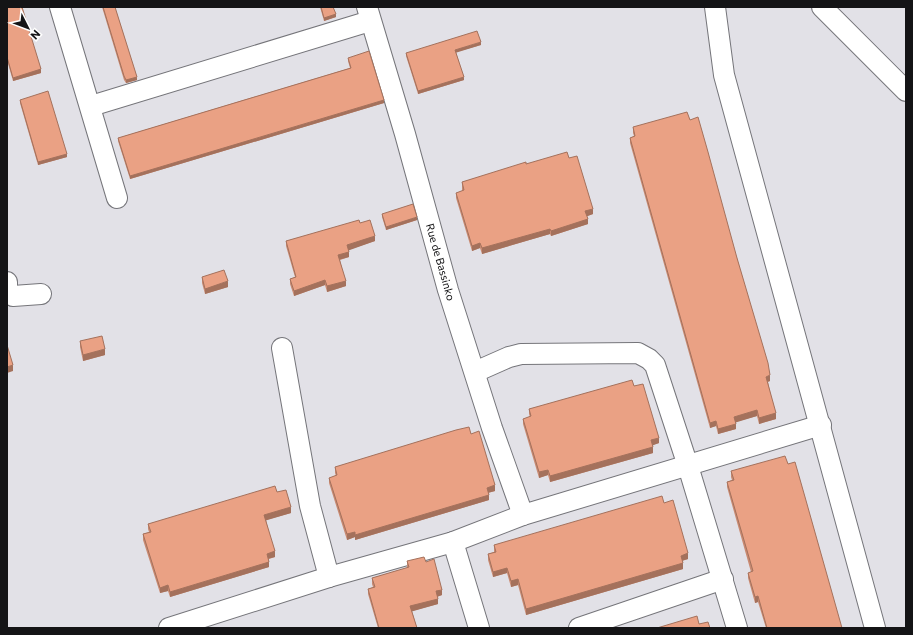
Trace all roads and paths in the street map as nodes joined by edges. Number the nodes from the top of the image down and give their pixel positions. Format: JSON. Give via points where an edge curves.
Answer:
{"nodes":[{"id":1,"x":60,"y":7,"type":"edge"},
{"id":2,"x":715,"y":7,"type":"edge"},
{"id":3,"x":822,"y":7,"type":"edge"},
{"id":4,"x":368,"y":14,"type":"edge"},
{"id":5,"x":906,"y":91,"type":"edge"},
{"id":6,"x":91,"y":106,"type":"junction"},
{"id":7,"x":118,"y":198,"type":"dead end"},
{"id":8,"x":7,"y":282,"type":"edge"},
{"id":9,"x":41,"y":294,"type":"dead end"},
{"id":10,"x":282,"y":348,"type":"dead end"},
{"id":11,"x":475,"y":372,"type":"junction"},
{"id":12,"x":821,"y":425,"type":"junction"},
{"id":13,"x":688,"y":466,"type":"junction"},
{"id":14,"x":523,"y":515,"type":"junction"},
{"id":15,"x":453,"y":542,"type":"junction"},
{"id":16,"x":329,"y":577,"type":"junction"},
{"id":17,"x":724,"y":579,"type":"junction"},
{"id":18,"x":169,"y":628,"type":"edge"},
{"id":19,"x":479,"y":628,"type":"edge"},
{"id":20,"x":579,"y":628,"type":"edge"},
{"id":21,"x":737,"y":628,"type":"edge"},
{"id":22,"x":875,"y":628,"type":"edge"}],
"edges":[{"from":1,"to":6,"type":"street"},
{"from":2,"to":12,"type":"street","via":[[724,75]]},
{"from":3,"to":5,"type":"street"},
{"from":4,"to":6,"type":"street"},
{"from":4,"to":11,"type":"street","name":"Rue de Bassinko","via":[[405,134],[448,290]]},
{"from":6,"to":7,"type":"street"},
{"from":8,"to":9,"type":"street","via":[[7,292],[13,296]]},
{"from":10,"to":16,"type":"street","via":[[310,506]]},
{"from":11,"to":13,"type":"street","via":[[521,354],[638,353],[655,365]]},
{"from":11,"to":14,"type":"street","name":"Rue de Bassinko"},
{"from":12,"to":13,"type":"street"},
{"from":12,"to":22,"type":"street"},
{"from":13,"to":14,"type":"street"},
{"from":13,"to":17,"type":"street"},
{"from":14,"to":15,"type":"street"},
{"from":15,"to":16,"type":"street"},
{"from":15,"to":19,"type":"street"},
{"from":16,"to":18,"type":"street"},
{"from":17,"to":20,"type":"street"},
{"from":17,"to":21,"type":"street"}]}
